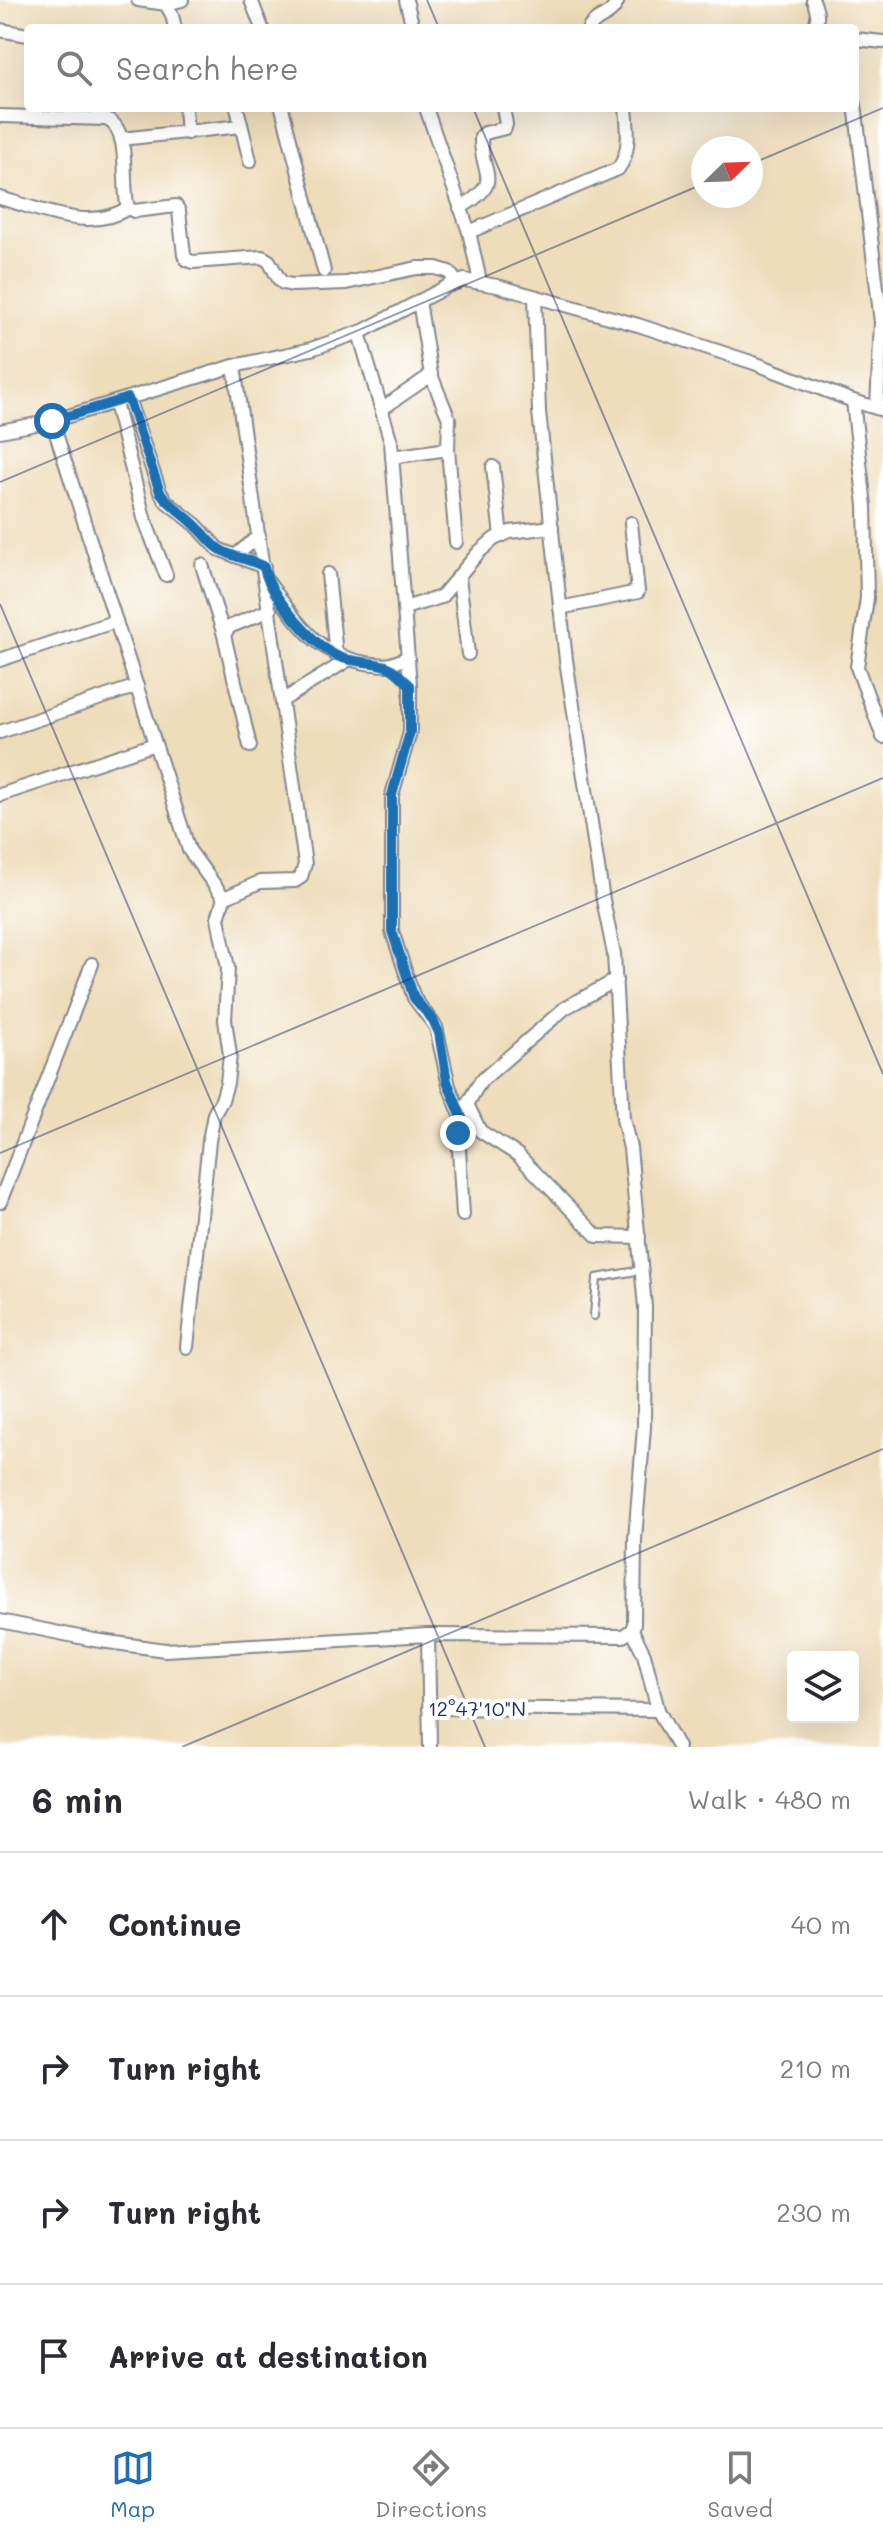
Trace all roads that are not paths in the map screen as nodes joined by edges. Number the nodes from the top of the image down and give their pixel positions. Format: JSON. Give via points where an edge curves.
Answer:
{"nodes":[{"id":1,"x":138,"y":0,"type":"edge"},
{"id":2,"x":182,"y":0,"type":"edge"},
{"id":3,"x":251,"y":0,"type":"edge"},
{"id":4,"x":406,"y":0,"type":"edge"},
{"id":5,"x":618,"y":0,"type":"edge"},
{"id":6,"x":813,"y":0,"type":"edge"},
{"id":7,"x":166,"y":4,"type":"junction"},
{"id":8,"x":174,"y":24,"type":"edge"},
{"id":9,"x":260,"y":24,"type":"edge"},
{"id":10,"x":412,"y":24,"type":"edge"},
{"id":11,"x":591,"y":24,"type":"edge"},
{"id":12,"x":816,"y":24,"type":"edge"},
{"id":13,"x":0,"y":30,"type":"edge"},
{"id":14,"x":24,"y":34,"type":"edge"},
{"id":15,"x":859,"y":39,"type":"edge"},
{"id":16,"x":883,"y":42,"type":"edge"},
{"id":17,"x":185,"y":112,"type":"edge"},
{"id":18,"x":238,"y":112,"type":"edge"},
{"id":19,"x":283,"y":112,"type":"edge"},
{"id":20,"x":427,"y":112,"type":"edge"},
{"id":21,"x":504,"y":112,"type":"edge"},
{"id":22,"x":626,"y":112,"type":"edge"},
{"id":23,"x":856,"y":112,"type":"edge"},
{"id":24,"x":46,"y":113,"type":"edge"},
{"id":25,"x":0,"y":116,"type":"edge"},
{"id":26,"x":241,"y":126,"type":"junction"},
{"id":27,"x":187,"y":133,"type":"junction"},
{"id":28,"x":121,"y":139,"type":"junction"},
{"id":29,"x":250,"y":161,"type":"dead end"},
{"id":30,"x":0,"y":198,"type":"edge"},
{"id":31,"x":128,"y":208,"type":"junction"},
{"id":32,"x":460,"y":208,"type":"junction"},
{"id":33,"x":469,"y":232,"type":"junction"},
{"id":34,"x":324,"y":271,"type":"dead end"},
{"id":35,"x":480,"y":281,"type":"junction"},
{"id":36,"x":457,"y":283,"type":"junction"},
{"id":37,"x":535,"y":297,"type":"junction"},
{"id":38,"x":419,"y":301,"type":"junction"},
{"id":39,"x":359,"y":333,"type":"junction"},
{"id":40,"x":234,"y":366,"type":"junction"},
{"id":41,"x":431,"y":375,"type":"junction"},
{"id":42,"x":122,"y":400,"type":"junction"},
{"id":43,"x":853,"y":401,"type":"junction"},
{"id":44,"x":383,"y":408,"type":"junction"},
{"id":45,"x":880,"y":409,"type":"edge"},
{"id":46,"x":52,"y":421,"type":"junction"},
{"id":47,"x":0,"y":431,"type":"edge"},
{"id":48,"x":448,"y":449,"type":"junction"},
{"id":49,"x":392,"y":457,"type":"junction"},
{"id":50,"x":493,"y":467,"type":"dead end"},
{"id":51,"x":631,"y":523,"type":"dead end"},
{"id":52,"x":552,"y":527,"type":"junction"},
{"id":53,"x":259,"y":536,"type":"junction"},
{"id":54,"x":501,"y":536,"type":"junction"},
{"id":55,"x":456,"y":542,"type":"dead end"},
{"id":56,"x":235,"y":556,"type":"junction"},
{"id":57,"x":202,"y":565,"type":"dead end"},
{"id":58,"x":264,"y":572,"type":"junction"},
{"id":59,"x":328,"y":574,"type":"dead end"},
{"id":60,"x":166,"y":575,"type":"dead end"},
{"id":61,"x":459,"y":577,"type":"junction"},
{"id":62,"x":404,"y":608,"type":"junction"},
{"id":63,"x":560,"y":608,"type":"junction"},
{"id":64,"x":270,"y":610,"type":"junction"},
{"id":65,"x":116,"y":621,"type":"junction"},
{"id":66,"x":224,"y":635,"type":"junction"},
{"id":67,"x":468,"y":654,"type":"dead end"},
{"id":68,"x":408,"y":657,"type":"junction"},
{"id":69,"x":342,"y":658,"type":"junction"},
{"id":70,"x":0,"y":660,"type":"edge"},
{"id":71,"x":389,"y":666,"type":"junction"},
{"id":72,"x":410,"y":685,"type":"junction"},
{"id":73,"x":137,"y":686,"type":"junction"},
{"id":74,"x":283,"y":700,"type":"junction"},
{"id":75,"x":0,"y":732,"type":"edge"},
{"id":76,"x":883,"y":737,"type":"edge"},
{"id":77,"x":155,"y":744,"type":"junction"},
{"id":78,"x":250,"y":746,"type":"dead end"},
{"id":79,"x":0,"y":795,"type":"edge"},
{"id":80,"x":224,"y":898,"type":"junction"},
{"id":81,"x":92,"y":964,"type":"dead end"},
{"id":82,"x":616,"y":980,"type":"junction"},
{"id":83,"x":465,"y":1112,"type":"junction"},
{"id":84,"x":0,"y":1202,"type":"edge"},
{"id":85,"x":463,"y":1215,"type":"dead end"},
{"id":86,"x":639,"y":1237,"type":"junction"},
{"id":87,"x":642,"y":1270,"type":"junction"},
{"id":88,"x":594,"y":1316,"type":"dead end"},
{"id":89,"x":187,"y":1347,"type":"dead end"},
{"id":90,"x":0,"y":1621,"type":"edge"},
{"id":91,"x":632,"y":1630,"type":"junction"},
{"id":92,"x":428,"y":1635,"type":"junction"},
{"id":93,"x":429,"y":1708,"type":"junction"},
{"id":94,"x":658,"y":1710,"type":"junction"},
{"id":95,"x":430,"y":1747,"type":"edge"},
{"id":96,"x":678,"y":1747,"type":"edge"}],
"edges":[{"from":1,"to":7,"type":"street"},
{"from":2,"to":7,"type":"street"},
{"from":3,"to":9,"type":"street"},
{"from":4,"to":10,"type":"street"},
{"from":5,"to":11,"type":"street","via":[[611,14]]},
{"from":6,"to":12,"type":"street"},
{"from":7,"to":8,"type":"street"},
{"from":13,"to":14,"type":"street"},
{"from":15,"to":16,"type":"street"},
{"from":17,"to":27,"type":"street"},
{"from":18,"to":26,"type":"street"},
{"from":19,"to":34,"type":"street"},
{"from":20,"to":32,"type":"street"},
{"from":21,"to":32,"type":"street","via":[[505,128],[481,137],[486,187]]},
{"from":22,"to":33,"type":"street","via":[[625,160],[618,169]]},
{"from":23,"to":45,"type":"street","via":[[881,322]]},
{"from":24,"to":25,"type":"street"},
{"from":24,"to":28,"type":"street","via":[[106,119],[119,128]]},
{"from":26,"to":27,"type":"street"},
{"from":26,"to":29,"type":"street"},
{"from":27,"to":28,"type":"street"},
{"from":28,"to":31,"type":"street"},
{"from":30,"to":31,"type":"street","via":[[81,220],[109,218]]},
{"from":31,"to":36,"type":"street","via":[[176,206],[187,260],[262,257],[283,283],[346,283],[417,268],[449,272]]},
{"from":32,"to":33,"type":"street"},
{"from":33,"to":35,"type":"street"},
{"from":35,"to":36,"type":"street"},
{"from":35,"to":37,"type":"street"},
{"from":36,"to":38,"type":"street"},
{"from":37,"to":43,"type":"street","via":[[725,353]]},
{"from":37,"to":52,"type":"street","via":[[539,412]]},
{"from":38,"to":39,"type":"street"},
{"from":38,"to":41,"type":"street"},
{"from":39,"to":40,"type":"street"},
{"from":39,"to":44,"type":"street"},
{"from":40,"to":42,"type":"street"},
{"from":40,"to":53,"type":"street"},
{"from":41,"to":44,"type":"street"},
{"from":41,"to":48,"type":"street","via":[[449,419]]},
{"from":42,"to":46,"type":"street"},
{"from":42,"to":56,"type":"street","via":[[167,502],[218,549]]},
{"from":42,"to":60,"type":"street","via":[[144,518]]},
{"from":43,"to":45,"type":"street"},
{"from":43,"to":76,"type":"street","via":[[865,506],[866,605],[857,667]]},
{"from":44,"to":49,"type":"street"},
{"from":46,"to":47,"type":"street"},
{"from":46,"to":65,"type":"street"},
{"from":48,"to":49,"type":"street"},
{"from":48,"to":55,"type":"street"},
{"from":49,"to":62,"type":"street"},
{"from":50,"to":54,"type":"street"},
{"from":51,"to":63,"type":"street","via":[[638,592]]},
{"from":52,"to":54,"type":"street"},
{"from":52,"to":63,"type":"street"},
{"from":53,"to":56,"type":"street"},
{"from":53,"to":58,"type":"street"},
{"from":54,"to":61,"type":"street"},
{"from":56,"to":58,"type":"street","via":[[249,559]]},
{"from":57,"to":66,"type":"street"},
{"from":58,"to":64,"type":"street"},
{"from":58,"to":69,"type":"street","via":[[299,624]]},
{"from":59,"to":69,"type":"street"},
{"from":61,"to":62,"type":"street","via":[[441,597]]},
{"from":61,"to":67,"type":"street"},
{"from":62,"to":68,"type":"street"},
{"from":63,"to":82,"type":"street"},
{"from":64,"to":66,"type":"street","via":[[229,627]]},
{"from":64,"to":74,"type":"street"},
{"from":65,"to":70,"type":"street"},
{"from":65,"to":73,"type":"street"},
{"from":66,"to":78,"type":"street"},
{"from":68,"to":71,"type":"street"},
{"from":68,"to":72,"type":"street"},
{"from":69,"to":71,"type":"street"},
{"from":69,"to":74,"type":"street"},
{"from":71,"to":72,"type":"street"},
{"from":72,"to":83,"type":"street","via":[[410,732],[392,795],[392,931],[414,998],[436,1027],[447,1081]]},
{"from":73,"to":75,"type":"street"},
{"from":73,"to":77,"type":"street"},
{"from":74,"to":80,"type":"street","via":[[304,872],[295,881],[260,882]]},
{"from":77,"to":79,"type":"street"},
{"from":77,"to":80,"type":"street","via":[[189,850]]},
{"from":80,"to":89,"type":"street","via":[[218,918],[228,968],[225,1020],[230,1055],[209,1141]]},
{"from":81,"to":84,"type":"street"},
{"from":82,"to":83,"type":"street","via":[[565,1008],[481,1081]]},
{"from":82,"to":86,"type":"street","via":[[622,1111]]},
{"from":83,"to":85,"type":"street","via":[[458,1133]]},
{"from":83,"to":86,"type":"street","via":[[480,1131],[521,1157],[597,1236]]},
{"from":86,"to":87,"type":"street"},
{"from":87,"to":88,"type":"lane","via":[[597,1278]]},
{"from":87,"to":91,"type":"street","via":[[644,1427]]},
{"from":90,"to":92,"type":"street","via":[[165,1650]]},
{"from":91,"to":92,"type":"street","via":[[623,1636]]},
{"from":91,"to":94,"type":"street"},
{"from":92,"to":93,"type":"street"},
{"from":93,"to":94,"type":"street"},
{"from":93,"to":95,"type":"street"},
{"from":94,"to":96,"type":"street"}]}
